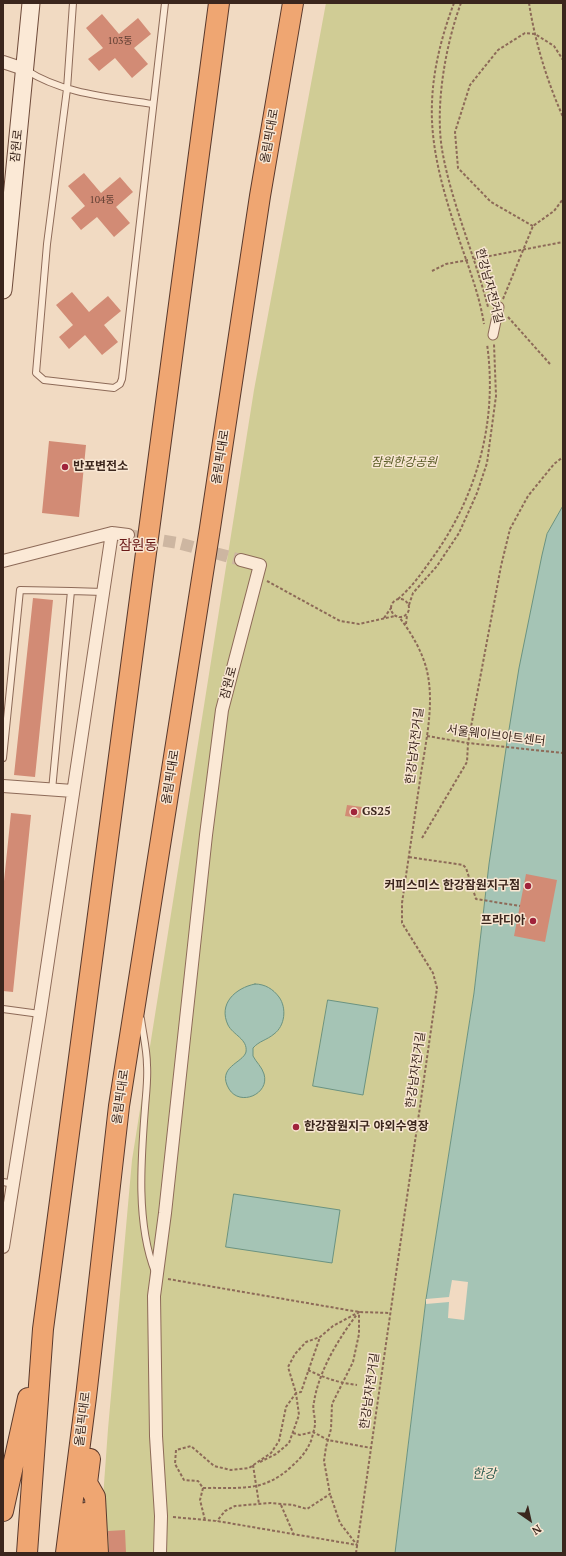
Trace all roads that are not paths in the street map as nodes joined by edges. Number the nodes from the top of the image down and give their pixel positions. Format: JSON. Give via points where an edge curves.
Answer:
{"nodes":[{"id":1,"x":31,"y":3,"type":"edge"},
{"id":2,"x":73,"y":3,"type":"edge"},
{"id":3,"x":165,"y":3,"type":"edge"},
{"id":4,"x":219,"y":3,"type":"edge"},
{"id":5,"x":293,"y":3,"type":"edge"},
{"id":6,"x":3,"y":62,"type":"edge"},
{"id":7,"x":24,"y":70,"type":"junction"},
{"id":8,"x":67,"y":89,"type":"junction"},
{"id":9,"x":152,"y":104,"type":"junction"},
{"id":10,"x":3,"y":284,"type":"edge"},
{"id":11,"x":499,"y":308,"type":"road end"},
{"id":12,"x":490,"y":338,"type":"road end"},
{"id":13,"x":112,"y":533,"type":"junction"},
{"id":14,"x":128,"y":535,"type":"tunnel mouth"},
{"id":15,"x":241,"y":560,"type":"tunnel mouth"},
{"id":16,"x":3,"y":561,"type":"edge"},
{"id":17,"x":70,"y":591,"type":"junction"},
{"id":18,"x":103,"y":592,"type":"junction"},
{"id":19,"x":3,"y":758,"type":"edge"},
{"id":20,"x":3,"y":786,"type":"edge"},
{"id":21,"x":52,"y":790,"type":"junction"},
{"id":22,"x":73,"y":791,"type":"junction"},
{"id":23,"x":137,"y":995,"type":"junction"},
{"id":24,"x":3,"y":1009,"type":"edge"},
{"id":25,"x":40,"y":1014,"type":"junction"},
{"id":26,"x":8,"y":1183,"type":"edge"},
{"id":27,"x":3,"y":1248,"type":"edge"},
{"id":28,"x":157,"y":1277,"type":"junction"},
{"id":29,"x":43,"y":1329,"type":"junction"},
{"id":30,"x":86,"y":1397,"type":"junction"},
{"id":31,"x":88,"y":1483,"type":"junction"},
{"id":32,"x":3,"y":1511,"type":"edge"},
{"id":33,"x":27,"y":1553,"type":"edge"},
{"id":34,"x":66,"y":1553,"type":"edge"},
{"id":35,"x":83,"y":1553,"type":"edge"},
{"id":36,"x":98,"y":1553,"type":"edge"},
{"id":37,"x":160,"y":1553,"type":"edge"}],
"edges":[{"from":1,"to":7,"type":"main road","name":"잠원로"},
{"from":2,"to":8,"type":"lane"},
{"from":3,"to":9,"type":"lane"},
{"from":4,"to":29,"type":"highway"},
{"from":5,"to":23,"type":"highway","name":"올림픽대로","via":[[260,196]]},
{"from":6,"to":7,"type":"street"},
{"from":7,"to":8,"type":"lane","via":[[40,80]]},
{"from":7,"to":10,"type":"main road","name":"잠원로"},
{"from":8,"to":9,"type":"lane"},
{"from":8,"to":9,"type":"lane","via":[[47,244],[36,373],[44,380],[114,388],[122,379]]},
{"from":11,"to":12,"type":"street"},
{"from":13,"to":14,"type":"street"},
{"from":13,"to":16,"type":"street"},
{"from":13,"to":18,"type":"street"},
{"from":15,"to":28,"type":"street","name":"잠원로","via":[[260,565],[222,710]]},
{"from":17,"to":18,"type":"lane"},
{"from":17,"to":19,"type":"lane","via":[[20,590]]},
{"from":17,"to":21,"type":"lane"},
{"from":18,"to":22,"type":"street"},
{"from":20,"to":21,"type":"street"},
{"from":21,"to":22,"type":"street"},
{"from":22,"to":25,"type":"street"},
{"from":23,"to":28,"type":"lane","via":[[148,1064],[143,1128],[142,1189],[145,1234]]},
{"from":23,"to":30,"type":"highway","name":"올림픽대로","via":[[119,1106]]},
{"from":24,"to":25,"type":"lane"},
{"from":25,"to":26,"type":"street"},
{"from":26,"to":27,"type":"street"},
{"from":28,"to":37,"type":"street","name":"잠원로","via":[[154,1296]]},
{"from":29,"to":32,"type":"highway"},
{"from":29,"to":33,"type":"highway"},
{"from":30,"to":31,"type":"highway","via":[[90,1453]]},
{"from":30,"to":34,"type":"highway","name":"올림픽대로"},
{"from":31,"to":35,"type":"highway"},
{"from":31,"to":36,"type":"highway","via":[[95,1497]]}]}
